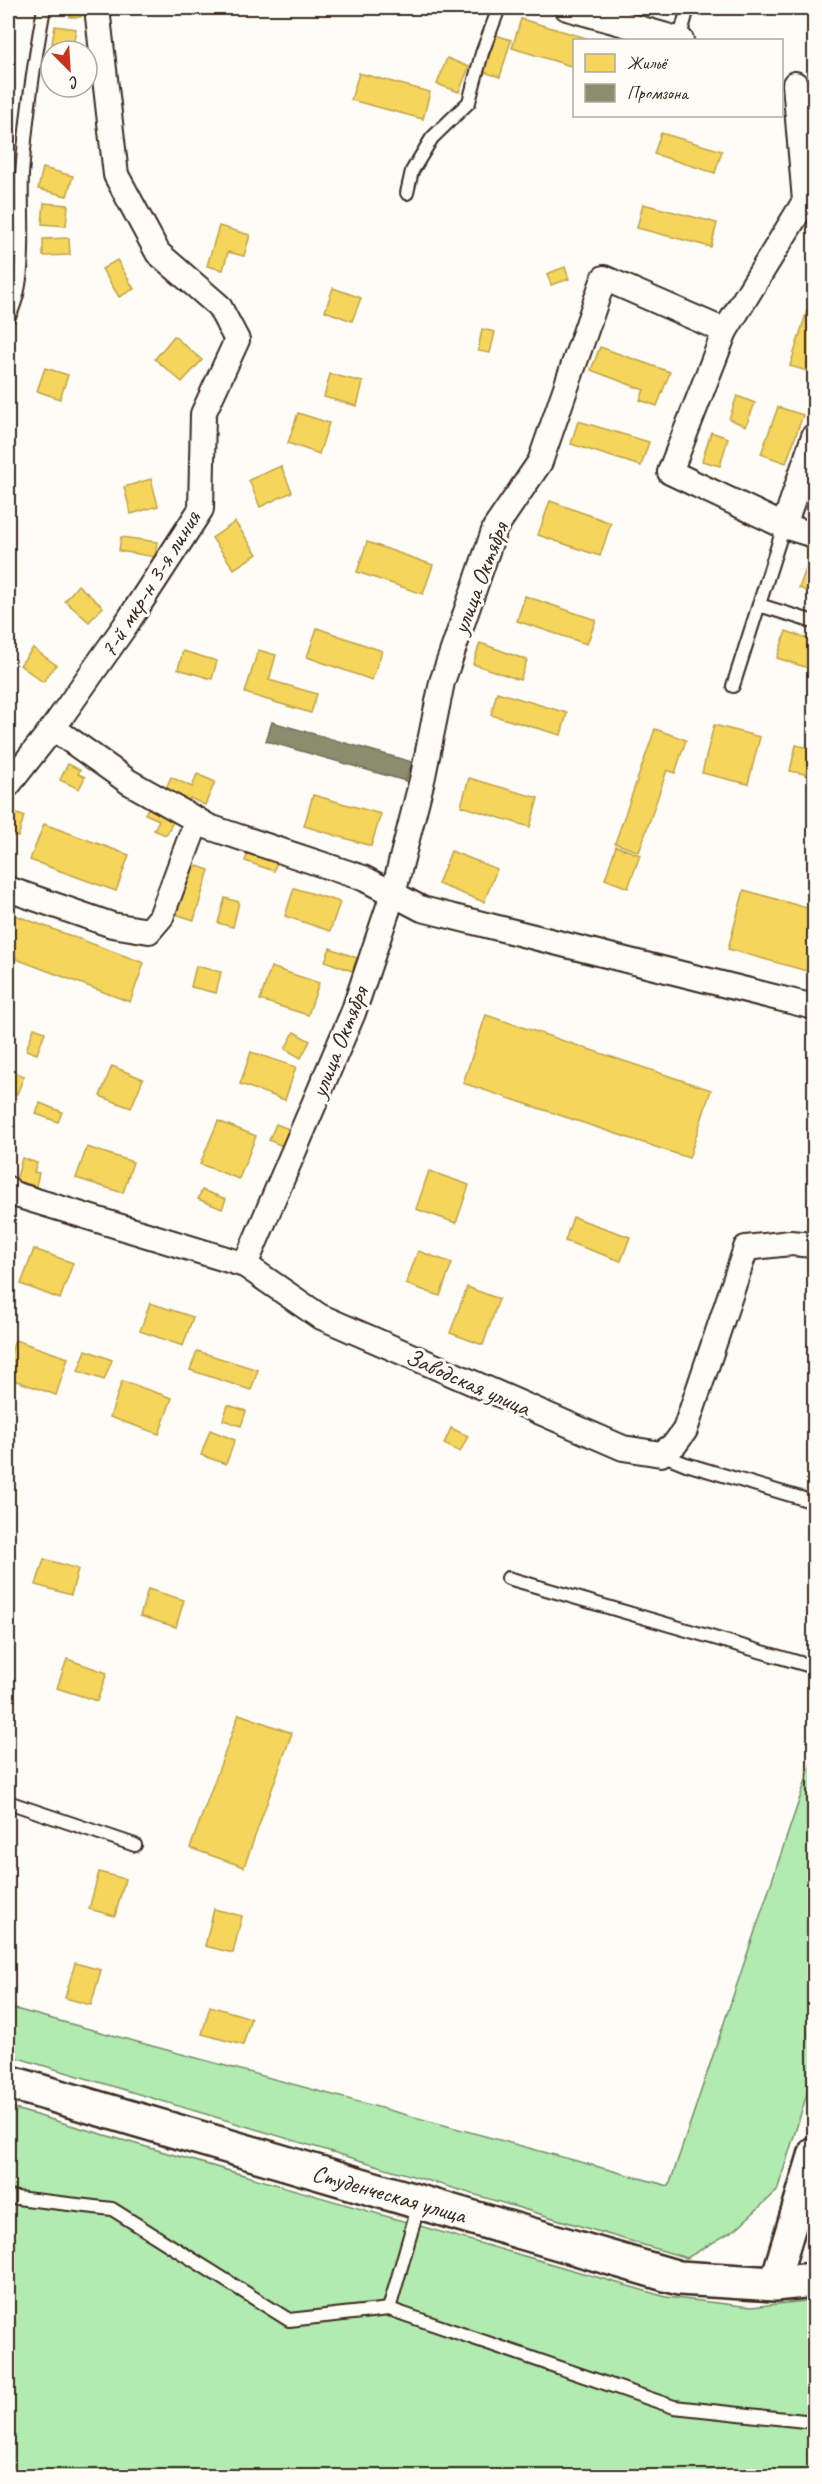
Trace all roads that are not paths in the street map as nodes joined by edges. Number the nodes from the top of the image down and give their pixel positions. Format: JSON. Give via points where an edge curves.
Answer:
{"nodes":[{"id":1,"x":44,"y":8,"type":"edge"},
{"id":2,"x":97,"y":8,"type":"edge"},
{"id":3,"x":499,"y":8,"type":"edge"},
{"id":4,"x":567,"y":8,"type":"edge"},
{"id":5,"x":688,"y":8,"type":"edge"},
{"id":6,"x":676,"y":39,"type":"edge"},
{"id":7,"x":680,"y":39,"type":"edge"},
{"id":8,"x":797,"y":83,"type":"edge"},
{"id":9,"x":407,"y":193,"type":"dead end"},
{"id":10,"x":8,"y":318,"type":"edge"},
{"id":11,"x":725,"y":332,"type":"junction"},
{"id":12,"x":814,"y":436,"type":"edge"},
{"id":13,"x":784,"y":526,"type":"junction"},
{"id":14,"x":814,"y":535,"type":"edge"},
{"id":15,"x":759,"y":605,"type":"junction"},
{"id":16,"x":814,"y":622,"type":"edge"},
{"id":17,"x":733,"y":686,"type":"dead end"},
{"id":18,"x":53,"y":728,"type":"junction"},
{"id":19,"x":12,"y":770,"type":"edge"},
{"id":20,"x":196,"y":820,"type":"junction"},
{"id":21,"x":8,"y":889,"type":"edge"},
{"id":22,"x":393,"y":894,"type":"junction"},
{"id":23,"x":814,"y":1007,"type":"edge"},
{"id":24,"x":8,"y":1189,"type":"edge"},
{"id":25,"x":814,"y":1245,"type":"edge"},
{"id":26,"x":245,"y":1265,"type":"junction"},
{"id":27,"x":661,"y":1454,"type":"junction"},
{"id":28,"x":814,"y":1502,"type":"edge"},
{"id":29,"x":508,"y":1578,"type":"dead end"},
{"id":30,"x":814,"y":1667,"type":"edge"},
{"id":31,"x":8,"y":1802,"type":"edge"},
{"id":32,"x":135,"y":1845,"type":"dead end"},
{"id":33,"x":8,"y":2082,"type":"edge"},
{"id":34,"x":814,"y":2151,"type":"edge"},
{"id":35,"x":8,"y":2197,"type":"edge"},
{"id":36,"x":419,"y":2203,"type":"junction"},
{"id":37,"x":814,"y":2280,"type":"edge"},
{"id":38,"x":774,"y":2284,"type":"junction"},
{"id":39,"x":388,"y":2309,"type":"junction"},
{"id":40,"x":814,"y":2422,"type":"edge"}],
"edges":[{"from":1,"to":10,"type":"lane","via":[[31,78],[16,304]]},
{"from":2,"to":18,"type":"street","name":"7-й мкр-н 3-я линия","via":[[116,175],[158,253],[219,306],[237,340],[203,414],[201,509],[126,626]]},
{"from":3,"to":9,"type":"lane","via":[[469,102],[432,138],[412,171]]},
{"from":4,"to":6,"type":"street"},
{"from":5,"to":7,"type":"lane"},
{"from":8,"to":11,"type":"street","via":[[805,201]]},
{"from":11,"to":13,"type":"street","via":[[670,472]]},
{"from":11,"to":22,"type":"street","name":"улица Октября","via":[[604,278],[540,462],[495,528],[442,682]]},
{"from":12,"to":13,"type":"street"},
{"from":13,"to":14,"type":"street"},
{"from":13,"to":15,"type":"lane"},
{"from":15,"to":16,"type":"lane"},
{"from":15,"to":17,"type":"lane"},
{"from":18,"to":19,"type":"street","name":"7-й мкр-н 3-я линия"},
{"from":18,"to":20,"type":"street","via":[[129,782]]},
{"from":20,"to":21,"type":"street","via":[[161,917],[148,931],[112,925]]},
{"from":20,"to":22,"type":"street","via":[[363,878]]},
{"from":22,"to":23,"type":"street","via":[[422,909]]},
{"from":22,"to":26,"type":"street","name":"улица Октября","via":[[353,1013]]},
{"from":24,"to":26,"type":"street","name":"Заводская улица","via":[[10,1193]]},
{"from":25,"to":27,"type":"street","via":[[790,1243],[746,1248],[689,1421],[681,1438]]},
{"from":26,"to":27,"type":"street","name":"Заводская улица","via":[[319,1316],[622,1448]]},
{"from":27,"to":28,"type":"lane"},
{"from":29,"to":30,"type":"lane"},
{"from":31,"to":32,"type":"lane"},
{"from":33,"to":36,"type":"main road","name":"Студенческая улица"},
{"from":34,"to":38,"type":"street"},
{"from":35,"to":39,"type":"lane","via":[[112,2209],[289,2320]]},
{"from":36,"to":38,"type":"main road","name":"Студенческая улица","via":[[679,2278]]},
{"from":36,"to":39,"type":"lane"},
{"from":37,"to":38,"type":"main road","name":"Студенческая улица"},
{"from":39,"to":40,"type":"lane","via":[[674,2407]]}]}
